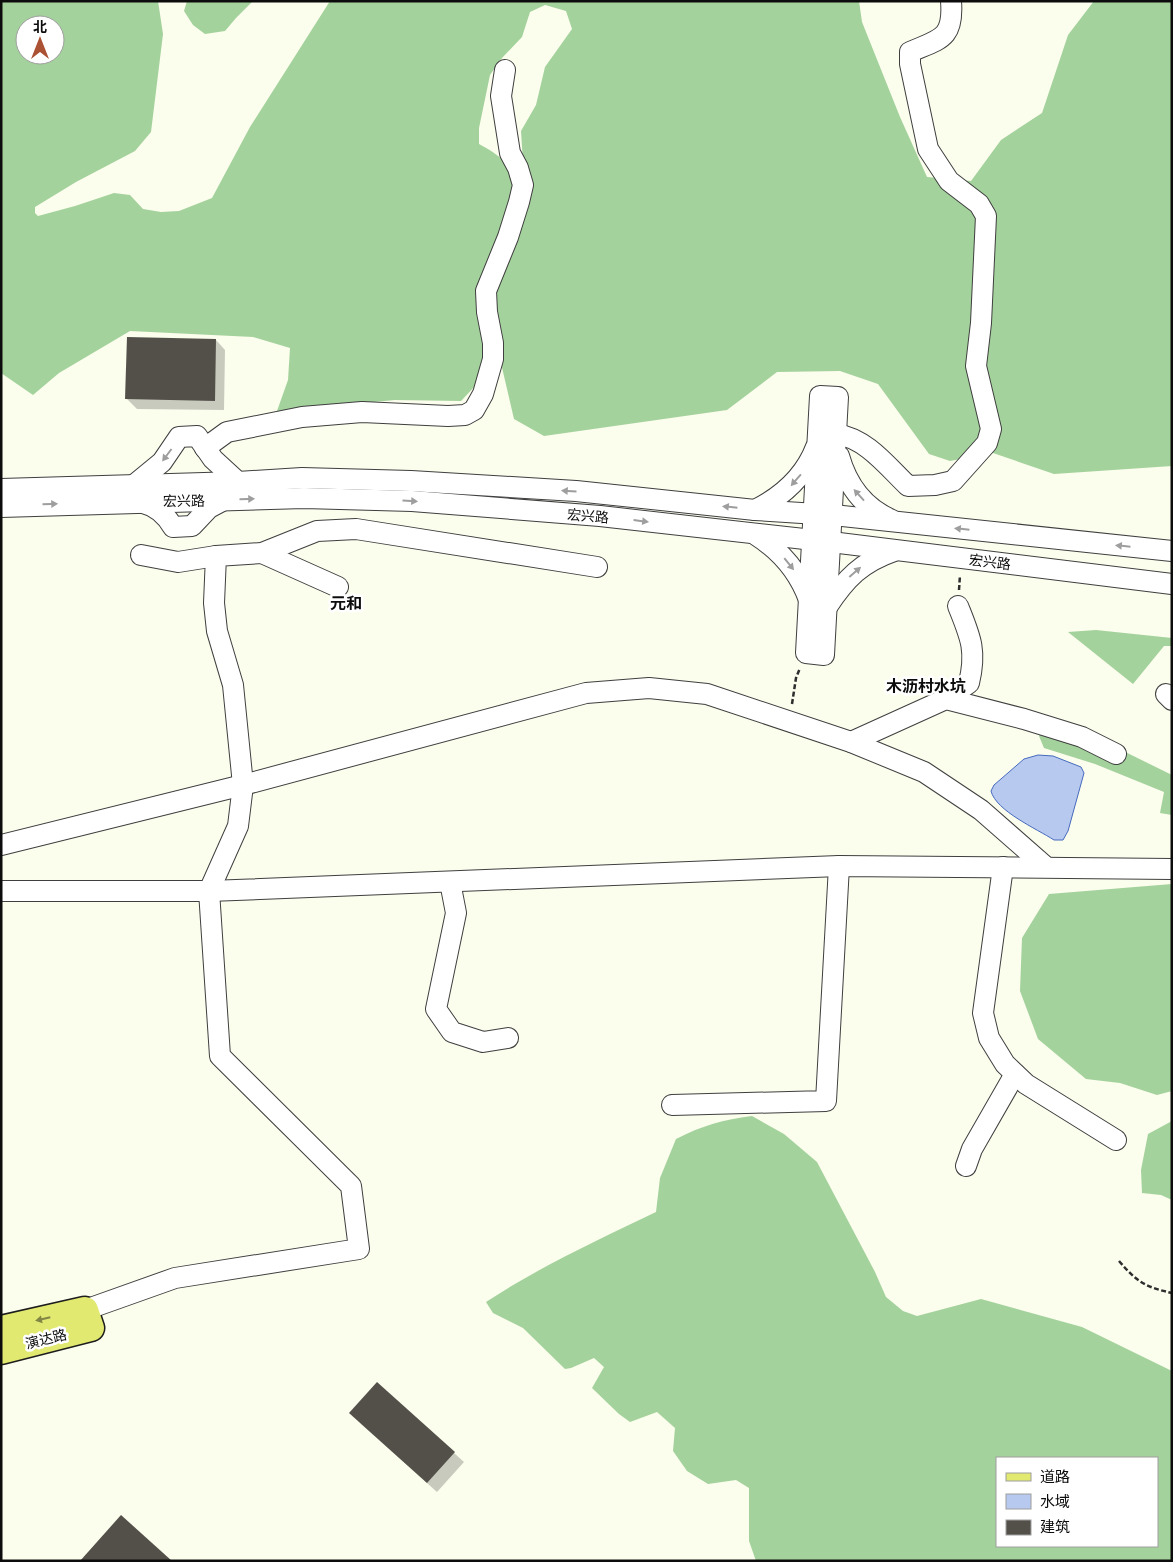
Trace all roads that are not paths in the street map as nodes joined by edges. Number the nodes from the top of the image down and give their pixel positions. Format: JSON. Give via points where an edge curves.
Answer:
{"nodes":[{"id":1,"x":951,"y":1,"type":"edge"},
{"id":2,"x":505,"y":70,"type":"dead end"},
{"id":3,"x":831,"y":438,"type":"junction"},
{"id":4,"x":205,"y":448,"type":"junction"},
{"id":5,"x":238,"y":482,"type":"junction"},
{"id":6,"x":1,"y":489,"type":"edge"},
{"id":7,"x":136,"y":493,"type":"junction"},
{"id":8,"x":1,"y":507,"type":"edge"},
{"id":9,"x":755,"y":510,"type":"junction"},
{"id":10,"x":824,"y":515,"type":"junction"},
{"id":11,"x":898,"y":523,"type":"junction"},
{"id":12,"x":754,"y":534,"type":"junction"},
{"id":13,"x":822,"y":541,"type":"junction"},
{"id":14,"x":894,"y":551,"type":"junction"},
{"id":15,"x":1172,"y":551,"type":"edge"},
{"id":16,"x":262,"y":553,"type":"junction"},
{"id":17,"x":141,"y":554,"type":"dead end"},
{"id":18,"x":216,"y":556,"type":"junction"},
{"id":19,"x":597,"y":567,"type":"dead end"},
{"id":20,"x":1172,"y":584,"type":"edge"},
{"id":21,"x":338,"y":587,"type":"dead end"},
{"id":22,"x":819,"y":606,"type":"junction"},
{"id":23,"x":958,"y":606,"type":"road end"},
{"id":24,"x":806,"y":653,"type":"road end"},
{"id":25,"x":946,"y":699,"type":"junction"},
{"id":26,"x":851,"y":742,"type":"junction"},
{"id":27,"x":1116,"y":754,"type":"dead end"},
{"id":28,"x":244,"y":785,"type":"junction"},
{"id":29,"x":1,"y":845,"type":"edge"},
{"id":30,"x":839,"y":866,"type":"junction"},
{"id":31,"x":1003,"y":867,"type":"junction"},
{"id":32,"x":1046,"y":867,"type":"junction"},
{"id":33,"x":1172,"y":869,"type":"edge"},
{"id":34,"x":450,"y":882,"type":"junction"},
{"id":35,"x":209,"y":890,"type":"junction"},
{"id":36,"x":1,"y":891,"type":"edge"},
{"id":37,"x":508,"y":1038,"type":"dead end"},
{"id":38,"x":1015,"y":1074,"type":"junction"},
{"id":39,"x":672,"y":1105,"type":"dead end"},
{"id":40,"x":1116,"y":1140,"type":"dead end"},
{"id":41,"x":966,"y":1166,"type":"dead end"},
{"id":42,"x":88,"y":1319,"type":"junction"},
{"id":43,"x":1,"y":1329,"type":"edge"},
{"id":44,"x":1,"y":1351,"type":"edge"}],
"edges":[{"from":1,"to":3,"type":"street","via":[[950,24],[943,37],[910,52],[910,64],[928,149],[949,181],[979,204],[986,216],[976,366],[991,429],[987,443],[953,481],[935,485],[908,486],[863,444],[850,436]]},
{"from":2,"to":4,"type":"street","via":[[501,96],[510,153],[522,185],[508,237],[486,291],[493,359],[483,394],[474,410],[464,415],[448,416],[362,412],[302,417],[227,432]]},
{"from":3,"to":9,"type":"street","one_way":true,"via":[[797,479],[778,497]]},
{"from":3,"to":10,"type":"street"},
{"from":11,"to":3,"type":"street","one_way":true,"via":[[873,509],[853,488]]},
{"from":4,"to":5,"type":"street"},
{"from":4,"to":7,"type":"street","one_way":true,"via":[[197,436],[179,437]]},
{"from":5,"to":7,"type":"street","name":"宏兴路"},
{"from":9,"to":5,"type":"street","name":"宏兴路","one_way":true,"via":[[576,491],[410,481],[302,478]]},
{"from":6,"to":7,"type":"street","name":"宏兴路"},
{"from":8,"to":7,"type":"street","name":"宏兴路","one_way":true},
{"from":7,"to":12,"type":"street","name":"宏兴路","one_way":true,"via":[[224,500],[412,501],[600,516]]},
{"from":9,"to":10,"type":"street","name":"宏兴路"},
{"from":10,"to":11,"type":"street","name":"宏兴路"},
{"from":10,"to":13,"type":"street"},
{"from":15,"to":11,"type":"street","name":"宏兴路","one_way":true},
{"from":12,"to":13,"type":"street","name":"宏兴路"},
{"from":12,"to":22,"type":"street","one_way":true,"via":[[788,561]]},
{"from":13,"to":14,"type":"street","name":"宏兴路"},
{"from":13,"to":22,"type":"street"},
{"from":14,"to":20,"type":"street","name":"宏兴路"},
{"from":22,"to":14,"type":"street","one_way":true,"via":[[852,574],[872,560]]},
{"from":16,"to":18,"type":"street"},
{"from":16,"to":19,"type":"street","via":[[317,531],[356,529]]},
{"from":16,"to":21,"type":"street"},
{"from":17,"to":18,"type":"street","via":[[178,562]]},
{"from":18,"to":28,"type":"street","via":[[214,603],[217,631],[234,685]]},
{"from":22,"to":24,"type":"street","via":[[824,655]]},
{"from":23,"to":25,"type":"street","via":[[972,642],[972,669],[969,683]]},
{"from":25,"to":26,"type":"street"},
{"from":25,"to":27,"type":"street","via":[[1082,737]]},
{"from":26,"to":28,"type":"street","via":[[707,694],[649,688],[586,693]]},
{"from":26,"to":32,"type":"street","via":[[924,772],[981,810]]},
{"from":28,"to":29,"type":"street"},
{"from":28,"to":35,"type":"street","via":[[238,826]]},
{"from":30,"to":31,"type":"street"},
{"from":30,"to":34,"type":"street"},
{"from":30,"to":39,"type":"street","via":[[826,1101]]},
{"from":31,"to":32,"type":"street"},
{"from":31,"to":38,"type":"street","via":[[983,1013],[989,1038]]},
{"from":32,"to":33,"type":"street"},
{"from":34,"to":35,"type":"street"},
{"from":34,"to":37,"type":"street","via":[[456,913],[436,1009],[452,1032],[483,1042]]},
{"from":35,"to":36,"type":"street"},
{"from":35,"to":42,"type":"street","via":[[220,1056],[351,1186],[359,1249],[175,1278]]},
{"from":38,"to":40,"type":"street"},
{"from":38,"to":41,"type":"street","via":[[972,1149]]},
{"from":42,"to":43,"type":"main road","name":"演达路","one_way":true},
{"from":42,"to":44,"type":"main road","name":"演达路"}]}
